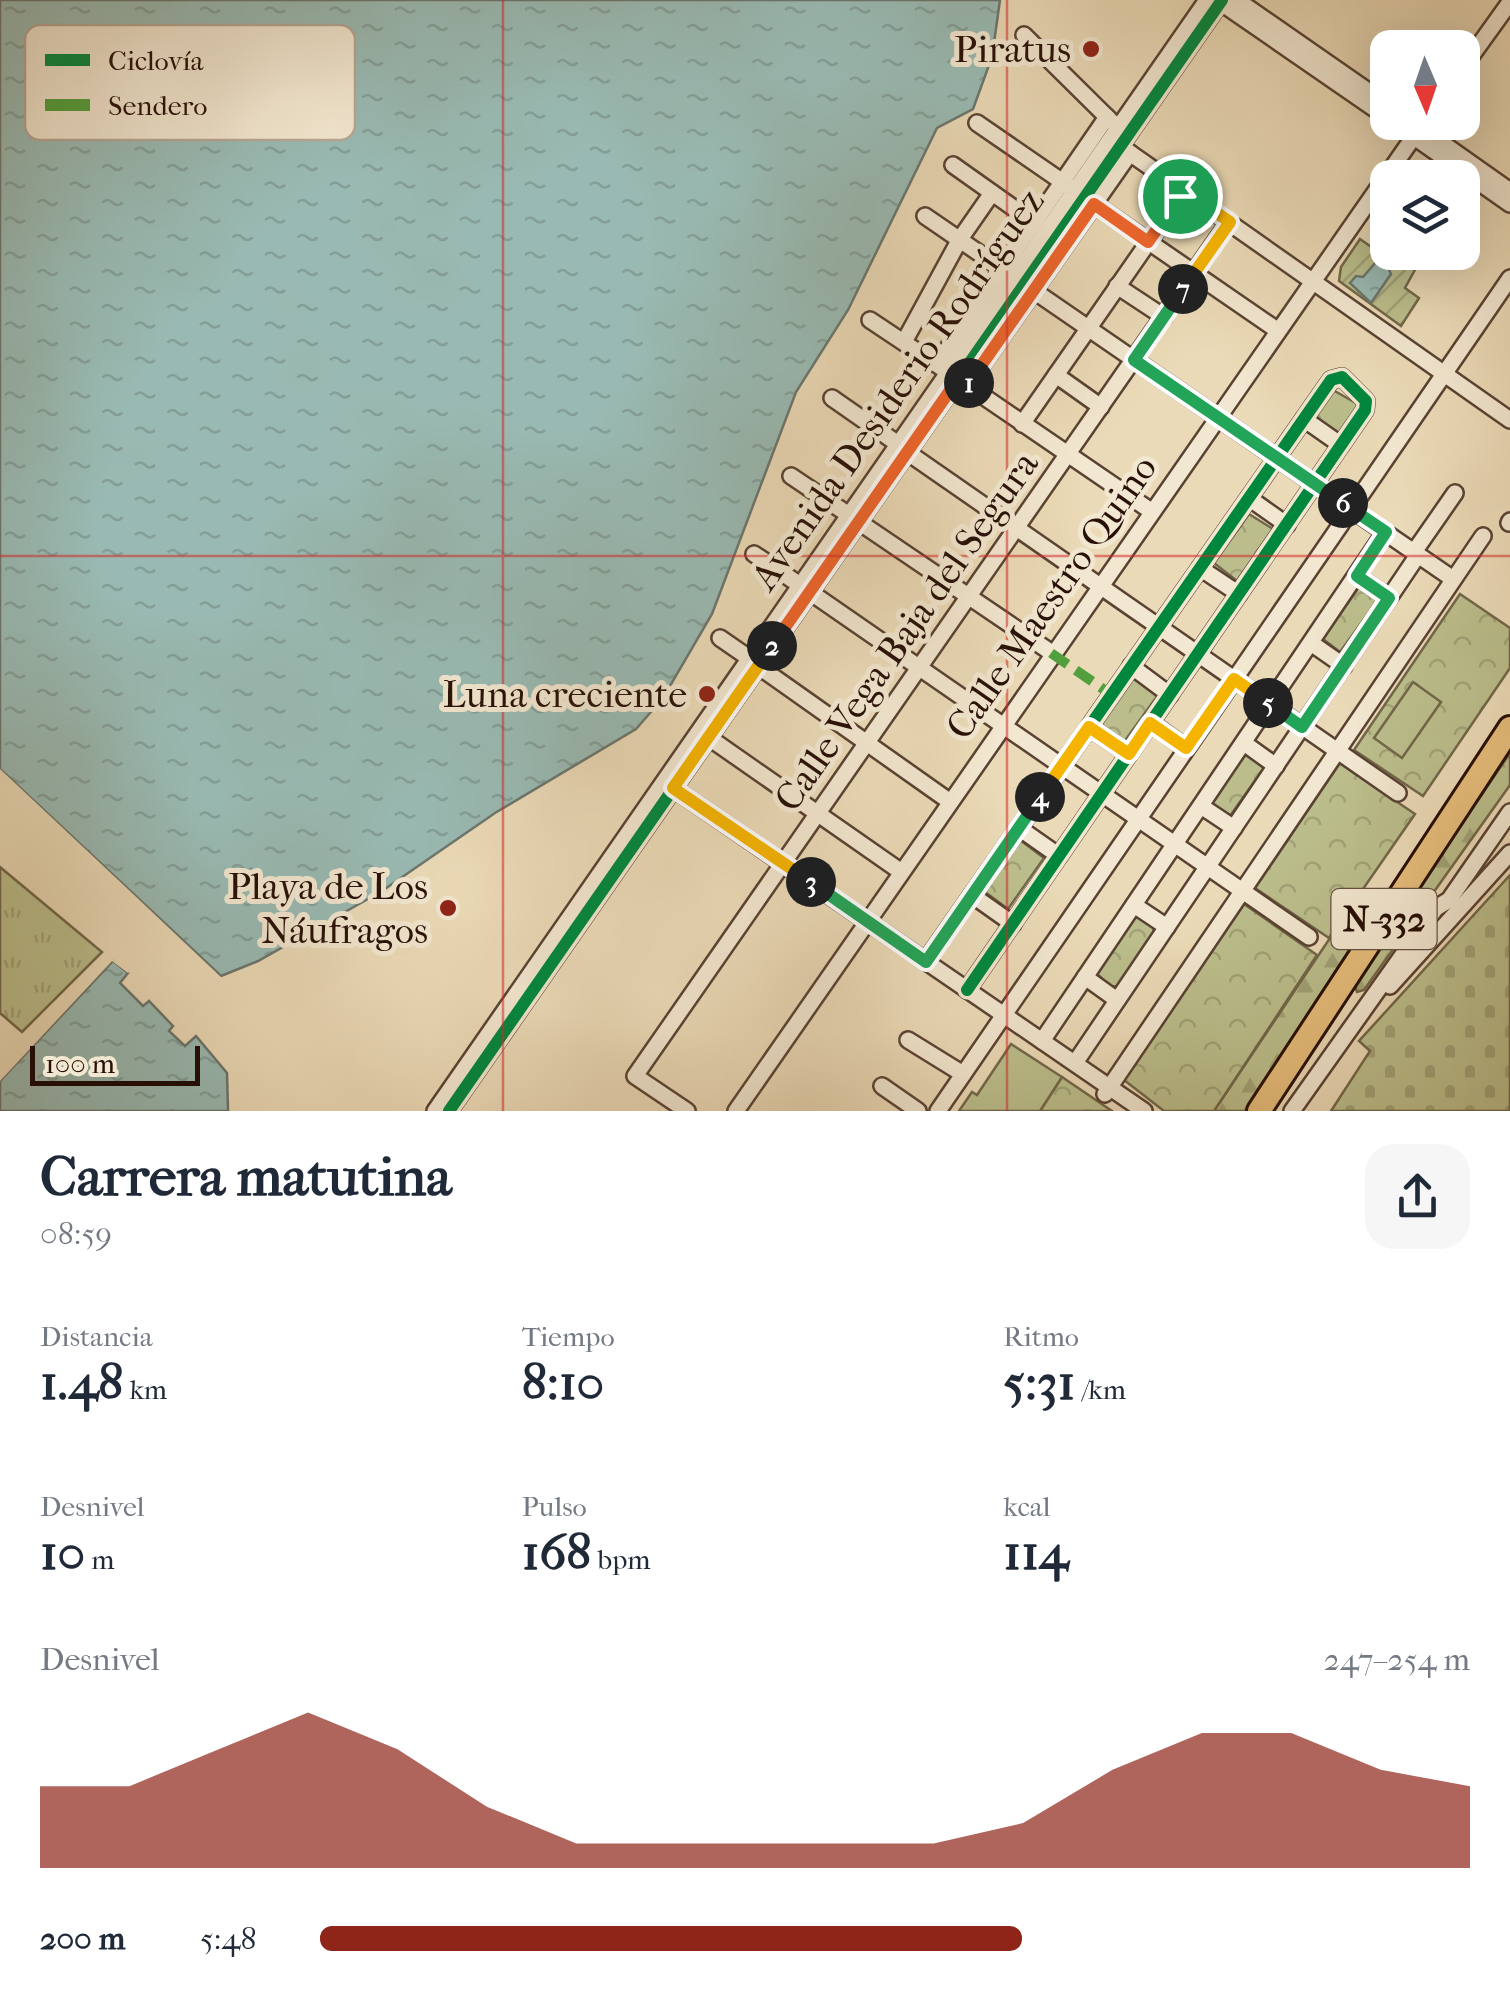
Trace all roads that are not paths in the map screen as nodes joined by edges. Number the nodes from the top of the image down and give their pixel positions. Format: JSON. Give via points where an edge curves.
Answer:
{"nodes":[{"id":1,"x":1222,"y":0,"type":"edge"},
{"id":2,"x":1510,"y":2,"type":"edge"},
{"id":3,"x":1024,"y":35,"type":"dead end"},
{"id":4,"x":1480,"y":44,"type":"edge"},
{"id":5,"x":1370,"y":94,"type":"edge"},
{"id":6,"x":1370,"y":106,"type":"edge"},
{"id":7,"x":976,"y":123,"type":"dead end"},
{"id":8,"x":1113,"y":123,"type":"junction"},
{"id":9,"x":1408,"y":140,"type":"edge"},
{"id":10,"x":1433,"y":140,"type":"edge"},
{"id":11,"x":1436,"y":140,"type":"edge"},
{"id":12,"x":1125,"y":149,"type":"junction"},
{"id":13,"x":953,"y":165,"type":"dead end"},
{"id":14,"x":1184,"y":191,"type":"junction"},
{"id":15,"x":1510,"y":191,"type":"edge"},
{"id":16,"x":992,"y":193,"type":"junction"},
{"id":17,"x":1079,"y":194,"type":"junction"},
{"id":18,"x":1510,"y":204,"type":"edge"},
{"id":19,"x":925,"y":216,"type":"dead end"},
{"id":20,"x":1230,"y":222,"type":"junction"},
{"id":21,"x":1040,"y":227,"type":"junction"},
{"id":22,"x":960,"y":240,"type":"junction"},
{"id":23,"x":1148,"y":242,"type":"junction"},
{"id":24,"x":1194,"y":273,"type":"junction"},
{"id":25,"x":1510,"y":278,"type":"edge"},
{"id":26,"x":1019,"y":280,"type":"junction"},
{"id":27,"x":1312,"y":281,"type":"junction"},
{"id":28,"x":1118,"y":286,"type":"junction"},
{"id":29,"x":1164,"y":317,"type":"junction"},
{"id":30,"x":870,"y":320,"type":"dead end"},
{"id":31,"x":1088,"y":328,"type":"junction"},
{"id":32,"x":1277,"y":330,"type":"junction"},
{"id":33,"x":904,"y":342,"type":"junction"},
{"id":34,"x":1134,"y":360,"type":"junction"},
{"id":35,"x":1444,"y":374,"type":"junction"},
{"id":36,"x":952,"y":375,"type":"junction"},
{"id":37,"x":1056,"y":375,"type":"junction"},
{"id":38,"x":832,"y":398,"type":"dead end"},
{"id":39,"x":1101,"y":407,"type":"junction"},
{"id":40,"x":1216,"y":416,"type":"junction"},
{"id":41,"x":1304,"y":419,"type":"junction"},
{"id":42,"x":1510,"y":420,"type":"edge"},
{"id":43,"x":1022,"y":424,"type":"junction"},
{"id":44,"x":1342,"y":445,"type":"junction"},
{"id":45,"x":903,"y":448,"type":"junction"},
{"id":46,"x":1068,"y":455,"type":"junction"},
{"id":47,"x":1277,"y":458,"type":"junction"},
{"id":48,"x":791,"y":476,"type":"dead end"},
{"id":49,"x":1315,"y":484,"type":"junction"},
{"id":50,"x":1455,"y":493,"type":"dead end"},
{"id":51,"x":1248,"y":498,"type":"junction"},
{"id":52,"x":1351,"y":509,"type":"junction"},
{"id":53,"x":1150,"y":511,"type":"junction"},
{"id":54,"x":854,"y":518,"type":"junction"},
{"id":55,"x":1286,"y":525,"type":"junction"},
{"id":56,"x":1016,"y":528,"type":"junction"},
{"id":57,"x":1386,"y":532,"type":"junction"},
{"id":58,"x":1483,"y":536,"type":"dead end"},
{"id":59,"x":754,"y":554,"type":"dead end"},
{"id":60,"x":1416,"y":554,"type":"junction"},
{"id":61,"x":1200,"y":568,"type":"junction"},
{"id":62,"x":1357,"y":576,"type":"junction"},
{"id":63,"x":1454,"y":579,"type":"junction"},
{"id":64,"x":1099,"y":586,"type":"junction"},
{"id":65,"x":805,"y":589,"type":"junction"},
{"id":66,"x":1239,"y":594,"type":"junction"},
{"id":67,"x":970,"y":596,"type":"junction"},
{"id":68,"x":1389,"y":598,"type":"junction"},
{"id":69,"x":1159,"y":627,"type":"junction"},
{"id":70,"x":720,"y":638,"type":"dead end"},
{"id":71,"x":1311,"y":643,"type":"junction"},
{"id":72,"x":1052,"y":652,"type":"junction"},
{"id":73,"x":1198,"y":654,"type":"junction"},
{"id":74,"x":754,"y":662,"type":"junction"},
{"id":75,"x":1131,"y":666,"type":"junction"},
{"id":76,"x":1344,"y":666,"type":"junction"},
{"id":77,"x":920,"y":668,"type":"junction"},
{"id":78,"x":1234,"y":679,"type":"junction"},
{"id":79,"x":1170,"y":694,"type":"junction"},
{"id":80,"x":1270,"y":705,"type":"junction"},
{"id":81,"x":1150,"y":723,"type":"junction"},
{"id":82,"x":1002,"y":725,"type":"junction"},
{"id":83,"x":1089,"y":727,"type":"junction"},
{"id":84,"x":1302,"y":727,"type":"junction"},
{"id":85,"x":1510,"y":728,"type":"edge"},
{"id":86,"x":708,"y":738,"type":"junction"},
{"id":87,"x":867,"y":743,"type":"junction"},
{"id":88,"x":1244,"y":743,"type":"junction"},
{"id":89,"x":1186,"y":748,"type":"junction"},
{"id":90,"x":1337,"y":751,"type":"junction"},
{"id":91,"x":1129,"y":754,"type":"junction"},
{"id":92,"x":1062,"y":766,"type":"junction"},
{"id":93,"x":1276,"y":766,"type":"junction"},
{"id":94,"x":673,"y":788,"type":"junction"},
{"id":95,"x":1102,"y":794,"type":"junction"},
{"id":96,"x":1398,"y":794,"type":"dead end"},
{"id":97,"x":949,"y":801,"type":"junction"},
{"id":98,"x":1201,"y":806,"type":"junction"},
{"id":99,"x":1510,"y":812,"type":"edge"},
{"id":100,"x":818,"y":814,"type":"junction"},
{"id":101,"x":1138,"y":819,"type":"junction"},
{"id":102,"x":1018,"y":828,"type":"junction"},
{"id":103,"x":1234,"y":828,"type":"junction"},
{"id":104,"x":1175,"y":844,"type":"junction"},
{"id":105,"x":1510,"y":853,"type":"edge"},
{"id":106,"x":1059,"y":856,"type":"junction"},
{"id":107,"x":783,"y":864,"type":"junction"},
{"id":108,"x":1208,"y":867,"type":"junction"},
{"id":109,"x":900,"y":871,"type":"junction"},
{"id":110,"x":1242,"y":891,"type":"junction"},
{"id":111,"x":972,"y":896,"type":"junction"},
{"id":112,"x":1455,"y":904,"type":"junction"},
{"id":113,"x":1134,"y":905,"type":"junction"},
{"id":114,"x":864,"y":924,"type":"junction"},
{"id":115,"x":1013,"y":924,"type":"junction"},
{"id":116,"x":1167,"y":927,"type":"junction"},
{"id":117,"x":1309,"y":937,"type":"dead end"},
{"id":118,"x":926,"y":962,"type":"junction"},
{"id":119,"x":1085,"y":978,"type":"junction"},
{"id":120,"x":968,"y":990,"type":"junction"},
{"id":121,"x":1118,"y":1000,"type":"junction"},
{"id":122,"x":1001,"y":1018,"type":"junction"},
{"id":123,"x":908,"y":1040,"type":"dead end"},
{"id":124,"x":1042,"y":1041,"type":"junction"},
{"id":125,"x":1074,"y":1064,"type":"junction"},
{"id":126,"x":963,"y":1074,"type":"junction"},
{"id":127,"x":882,"y":1086,"type":"dead end"},
{"id":128,"x":1107,"y":1090,"type":"junction"},
{"id":129,"x":435,"y":1111,"type":"edge"},
{"id":130,"x":449,"y":1111,"type":"edge"},
{"id":131,"x":687,"y":1111,"type":"edge"},
{"id":132,"x":736,"y":1111,"type":"edge"},
{"id":133,"x":918,"y":1111,"type":"edge"},
{"id":134,"x":938,"y":1111,"type":"edge"},
{"id":135,"x":1130,"y":1111,"type":"edge"},
{"id":136,"x":1144,"y":1111,"type":"edge"},
{"id":137,"x":1259,"y":1111,"type":"edge"},
{"id":138,"x":1292,"y":1111,"type":"edge"}],
"edges":[{"from":1,"to":5,"type":"street"},
{"from":1,"to":6,"type":"street"},
{"from":1,"to":8,"type":"street","name":"Avenida Desiderio Rodríguez"},
{"from":1,"to":12,"type":"street","name":"Avenida Desiderio Rodríguez"},
{"from":2,"to":4,"type":"street"},
{"from":3,"to":8,"type":"street"},
{"from":7,"to":17,"type":"street"},
{"from":8,"to":17,"type":"street","name":"Avenida Desiderio Rodríguez"},
{"from":9,"to":27,"type":"street","name":"Calle Maestro Quino"},
{"from":10,"to":18,"type":"street"},
{"from":11,"to":15,"type":"street"},
{"from":12,"to":14,"type":"street"},
{"from":12,"to":17,"type":"street","name":"Avenida Desiderio Rodríguez"},
{"from":13,"to":16,"type":"street"},
{"from":14,"to":20,"type":"street"},
{"from":14,"to":23,"type":"street"},
{"from":16,"to":21,"type":"street"},
{"from":16,"to":22,"type":"street"},
{"from":17,"to":21,"type":"street","name":"Avenida Desiderio Rodríguez"},
{"from":17,"to":23,"type":"street"},
{"from":17,"to":26,"type":"street","name":"Avenida Desiderio Rodríguez"},
{"from":19,"to":22,"type":"street"},
{"from":20,"to":24,"type":"street","name":"Calle Vega Baja del Segura"},
{"from":20,"to":27,"type":"street"},
{"from":21,"to":26,"type":"street","name":"Avenida Desiderio Rodríguez"},
{"from":22,"to":26,"type":"street"},
{"from":22,"to":33,"type":"street"},
{"from":23,"to":24,"type":"street"},
{"from":23,"to":28,"type":"street"},
{"from":24,"to":29,"type":"street","name":"Calle Vega Baja del Segura"},
{"from":24,"to":32,"type":"street"},
{"from":25,"to":35,"type":"street"},
{"from":26,"to":31,"type":"street"},
{"from":26,"to":36,"type":"street","name":"Avenida Desiderio Rodríguez"},
{"from":26,"to":36,"type":"street","name":"Avenida Desiderio Rodríguez"},
{"from":27,"to":32,"type":"street","name":"Calle Maestro Quino"},
{"from":27,"to":35,"type":"street"},
{"from":28,"to":29,"type":"street"},
{"from":28,"to":31,"type":"street"},
{"from":29,"to":34,"type":"street","name":"Calle Vega Baja del Segura"},
{"from":30,"to":33,"type":"street"},
{"from":31,"to":34,"type":"street"},
{"from":31,"to":37,"type":"street"},
{"from":32,"to":40,"type":"street","name":"Calle Maestro Quino"},
{"from":33,"to":36,"type":"street"},
{"from":34,"to":39,"type":"street","name":"Calle Vega Baja del Segura"},
{"from":34,"to":40,"type":"street"},
{"from":35,"to":42,"type":"street"},
{"from":35,"to":52,"type":"street"},
{"from":36,"to":43,"type":"street"},
{"from":36,"to":45,"type":"street","name":"Avenida Desiderio Rodríguez"},
{"from":37,"to":39,"type":"street"},
{"from":37,"to":43,"type":"street"},
{"from":38,"to":45,"type":"street"},
{"from":39,"to":46,"type":"street","name":"Calle Vega Baja del Segura"},
{"from":40,"to":47,"type":"street"},
{"from":40,"to":53,"type":"street","name":"Calle Maestro Quino"},
{"from":41,"to":44,"type":"street"},
{"from":41,"to":44,"type":"street","via":[[1337,376],[1367,406]]},
{"from":41,"to":47,"type":"street"},
{"from":43,"to":46,"type":"street"},
{"from":44,"to":49,"type":"street"},
{"from":45,"to":54,"type":"street","name":"Avenida Desiderio Rodríguez"},
{"from":45,"to":56,"type":"street"},
{"from":46,"to":53,"type":"street"},
{"from":46,"to":56,"type":"street","name":"Calle Vega Baja del Segura"},
{"from":47,"to":49,"type":"street"},
{"from":47,"to":51,"type":"street"},
{"from":48,"to":54,"type":"street"},
{"from":49,"to":52,"type":"street"},
{"from":49,"to":55,"type":"street"},
{"from":50,"to":60,"type":"street"},
{"from":51,"to":55,"type":"street"},
{"from":51,"to":61,"type":"street"},
{"from":52,"to":57,"type":"street"},
{"from":52,"to":78,"type":"street"},
{"from":53,"to":64,"type":"street","name":"Calle Maestro Quino"},
{"from":54,"to":65,"type":"street","name":"Avenida Desiderio Rodríguez"},
{"from":54,"to":67,"type":"street"},
{"from":55,"to":66,"type":"street"},
{"from":56,"to":64,"type":"street"},
{"from":56,"to":67,"type":"street","name":"Calle Vega Baja del Segura"},
{"from":57,"to":60,"type":"street"},
{"from":57,"to":62,"type":"street"},
{"from":58,"to":63,"type":"street"},
{"from":59,"to":65,"type":"street"},
{"from":60,"to":63,"type":"street"},
{"from":60,"to":68,"type":"street"},
{"from":61,"to":66,"type":"street"},
{"from":61,"to":69,"type":"street"},
{"from":62,"to":68,"type":"street"},
{"from":62,"to":71,"type":"street"},
{"from":63,"to":90,"type":"street"},
{"from":64,"to":69,"type":"street"},
{"from":64,"to":72,"type":"street","name":"Calle Maestro Quino"},
{"from":65,"to":74,"type":"street","name":"Avenida Desiderio Rodríguez"},
{"from":65,"to":77,"type":"street"},
{"from":66,"to":73,"type":"street"},
{"from":67,"to":72,"type":"street"},
{"from":67,"to":77,"type":"street","name":"Calle Vega Baja del Segura"},
{"from":68,"to":76,"type":"street"},
{"from":69,"to":73,"type":"street"},
{"from":69,"to":75,"type":"street"},
{"from":70,"to":74,"type":"street"},
{"from":71,"to":76,"type":"street"},
{"from":71,"to":80,"type":"street"},
{"from":72,"to":82,"type":"street","name":"Calle Maestro Quino"},
{"from":73,"to":78,"type":"street"},
{"from":73,"to":79,"type":"street"},
{"from":74,"to":86,"type":"street","name":"Avenida Desiderio Rodríguez"},
{"from":74,"to":87,"type":"street"},
{"from":74,"to":129,"type":"street","name":"Avenida Desiderio Rodríguez"},
{"from":75,"to":79,"type":"street"},
{"from":75,"to":83,"type":"street"},
{"from":76,"to":84,"type":"street"},
{"from":77,"to":82,"type":"street"},
{"from":77,"to":87,"type":"street","name":"Calle Vega Baja del Segura"},
{"from":78,"to":80,"type":"street"},
{"from":78,"to":89,"type":"street"},
{"from":79,"to":81,"type":"street"},
{"from":80,"to":84,"type":"street"},
{"from":80,"to":88,"type":"street"},
{"from":81,"to":89,"type":"street"},
{"from":81,"to":91,"type":"street"},
{"from":82,"to":92,"type":"street"},
{"from":82,"to":97,"type":"street","name":"Calle Maestro Quino"},
{"from":83,"to":91,"type":"street"},
{"from":83,"to":92,"type":"street"},
{"from":84,"to":90,"type":"street"},
{"from":84,"to":93,"type":"street"},
{"from":85,"to":137,"type":"highway","number":"N-332"},
{"from":86,"to":94,"type":"street","name":"Avenida Desiderio Rodríguez"},
{"from":86,"to":100,"type":"street"},
{"from":87,"to":97,"type":"street"},
{"from":87,"to":100,"type":"street","name":"Calle Vega Baja del Segura"},
{"from":88,"to":93,"type":"street"},
{"from":88,"to":98,"type":"street"},
{"from":89,"to":101,"type":"street"},
{"from":90,"to":96,"type":"street"},
{"from":90,"to":110,"type":"street"},
{"from":91,"to":95,"type":"street"},
{"from":92,"to":95,"type":"street"},
{"from":92,"to":102,"type":"street"},
{"from":93,"to":103,"type":"street"},
{"from":94,"to":107,"type":"street"},
{"from":94,"to":130,"type":"street","name":"Avenida Desiderio Rodríguez"},
{"from":95,"to":101,"type":"street"},
{"from":95,"to":106,"type":"street"},
{"from":97,"to":109,"type":"street","name":"Calle Maestro Quino"},
{"from":98,"to":103,"type":"street"},
{"from":98,"to":104,"type":"street"},
{"from":99,"to":112,"type":"street"},
{"from":100,"to":107,"type":"street","name":"Calle Vega Baja del Segura"},
{"from":100,"to":109,"type":"street"},
{"from":101,"to":104,"type":"street"},
{"from":101,"to":122,"type":"street"},
{"from":102,"to":106,"type":"street"},
{"from":102,"to":111,"type":"street"},
{"from":103,"to":108,"type":"street"},
{"from":104,"to":108,"type":"street"},
{"from":104,"to":113,"type":"street"},
{"from":105,"to":112,"type":"street"},
{"from":106,"to":115,"type":"street"},
{"from":107,"to":114,"type":"street"},
{"from":107,"to":131,"type":"street","name":"Calle Vega Baja del Segura","via":[[636,1076]]},
{"from":108,"to":110,"type":"street"},
{"from":108,"to":116,"type":"street"},
{"from":109,"to":114,"type":"street","name":"Calle Maestro Quino"},
{"from":110,"to":117,"type":"street"},
{"from":110,"to":128,"type":"street"},
{"from":111,"to":115,"type":"street"},
{"from":111,"to":118,"type":"street"},
{"from":112,"to":138,"type":"street","via":[[1436,908],[1428,933],[1345,1032]]},
{"from":113,"to":116,"type":"street"},
{"from":113,"to":119,"type":"street"},
{"from":114,"to":118,"type":"street"},
{"from":114,"to":122,"type":"street"},
{"from":114,"to":132,"type":"street","name":"Calle Maestro Quino"},
{"from":115,"to":120,"type":"street"},
{"from":116,"to":121,"type":"street"},
{"from":118,"to":120,"type":"street"},
{"from":119,"to":121,"type":"street"},
{"from":119,"to":124,"type":"street"},
{"from":120,"to":122,"type":"street"},
{"from":121,"to":125,"type":"street"},
{"from":122,"to":124,"type":"street"},
{"from":122,"to":126,"type":"street"},
{"from":122,"to":128,"type":"street"},
{"from":123,"to":126,"type":"street"},
{"from":124,"to":125,"type":"street"},
{"from":125,"to":128,"type":"street"},
{"from":126,"to":134,"type":"street"},
{"from":127,"to":133,"type":"street"},
{"from":128,"to":135,"type":"street"},
{"from":128,"to":136,"type":"street"}]}
